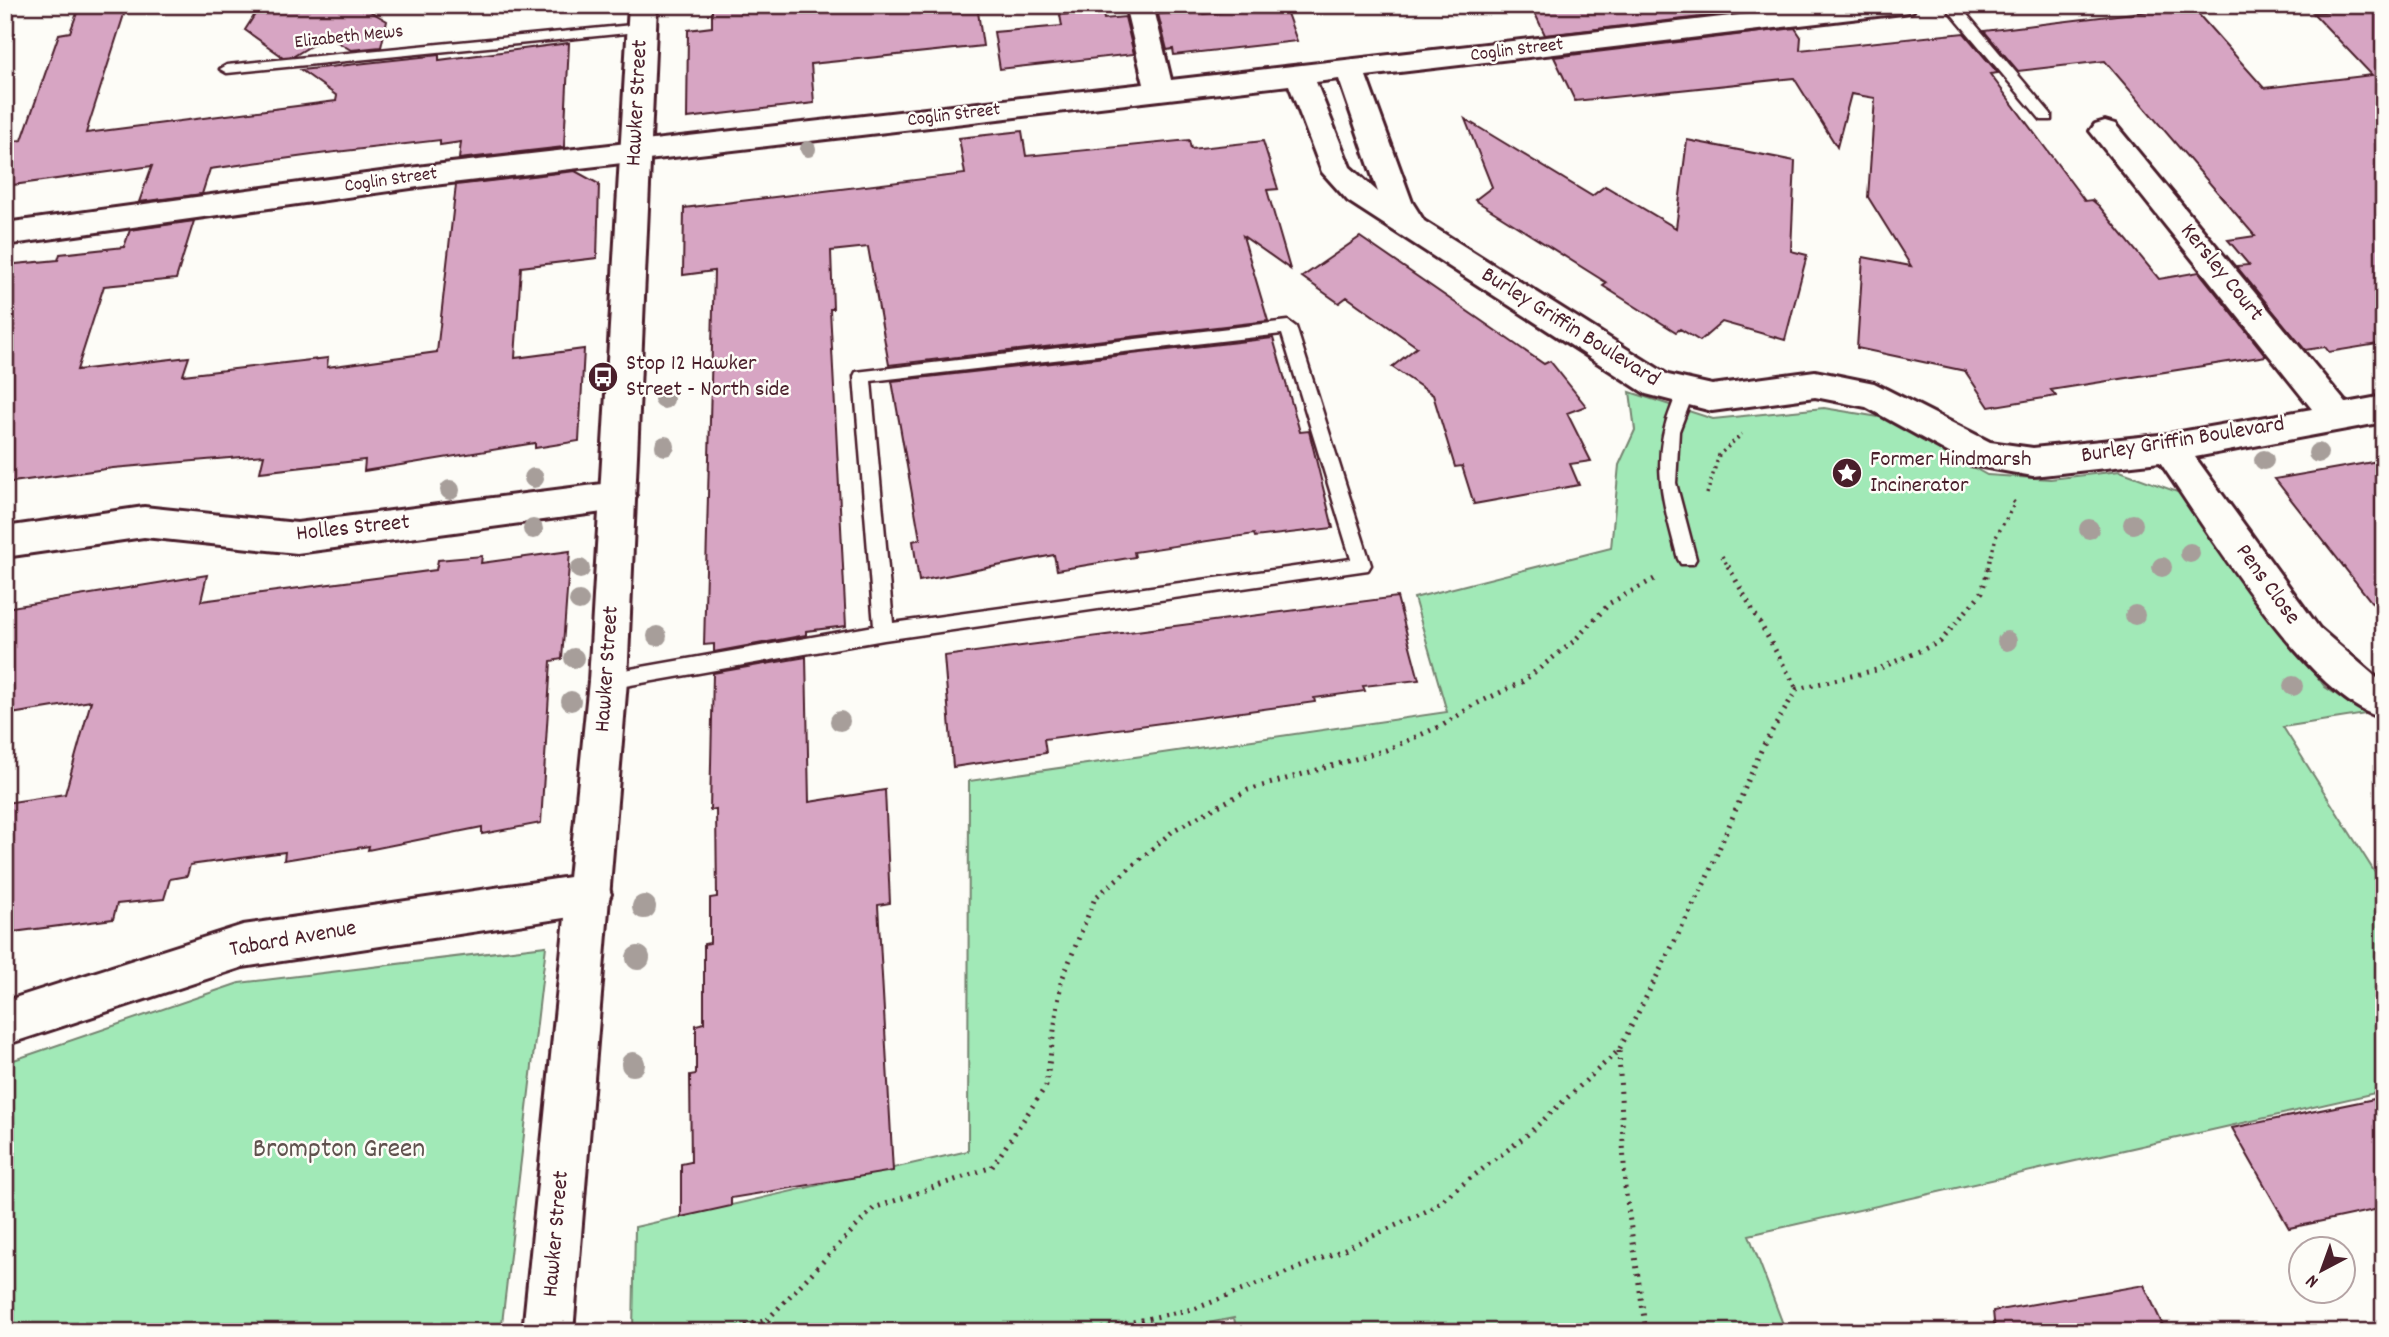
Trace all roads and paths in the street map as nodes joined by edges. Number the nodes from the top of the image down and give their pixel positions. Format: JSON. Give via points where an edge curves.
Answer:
{"nodes":[{"id":1,"x":1139,"y":5,"type":"edge"},
{"id":2,"x":1903,"y":5,"type":"edge"},
{"id":3,"x":1951,"y":5,"type":"edge"},
{"id":4,"x":643,"y":17,"type":"edge"},
{"id":5,"x":227,"y":69,"type":"dead end"},
{"id":6,"x":1350,"y":71,"type":"junction"},
{"id":7,"x":1300,"y":77,"type":"junction"},
{"id":8,"x":1160,"y":92,"type":"junction"},
{"id":9,"x":2046,"y":117,"type":"dead end"},
{"id":10,"x":2105,"y":131,"type":"dead end"},
{"id":11,"x":636,"y":152,"type":"junction"},
{"id":12,"x":1416,"y":231,"type":"junction"},
{"id":13,"x":5,"y":234,"type":"edge"},
{"id":14,"x":1686,"y":392,"type":"junction"},
{"id":15,"x":2384,"y":409,"type":"edge"},
{"id":16,"x":2337,"y":416,"type":"junction"},
{"id":17,"x":1743,"y":433,"type":"dead end"},
{"id":18,"x":2169,"y":448,"type":"junction"},
{"id":19,"x":2019,"y":495,"type":"dead end"},
{"id":20,"x":618,"y":496,"type":"junction"},
{"id":21,"x":1705,"y":502,"type":"dead end"},
{"id":22,"x":5,"y":542,"type":"edge"},
{"id":23,"x":1718,"y":548,"type":"dead end"},
{"id":24,"x":1687,"y":559,"type":"joint"},
{"id":25,"x":884,"y":632,"type":"junction"},
{"id":26,"x":608,"y":681,"type":"junction"},
{"id":27,"x":1797,"y":689,"type":"junction"},
{"id":28,"x":2384,"y":701,"type":"edge"},
{"id":29,"x":590,"y":894,"type":"junction"},
{"id":30,"x":5,"y":1023,"type":"edge"},
{"id":31,"x":1619,"y":1050,"type":"junction"},
{"id":32,"x":767,"y":1320,"type":"junction"},
{"id":33,"x":548,"y":1332,"type":"edge"},
{"id":34,"x":722,"y":1332,"type":"edge"},
{"id":35,"x":777,"y":1332,"type":"edge"},
{"id":36,"x":1086,"y":1332,"type":"edge"},
{"id":37,"x":1646,"y":1332,"type":"edge"}],
"edges":[{"from":1,"to":8,"type":"street"},
{"from":2,"to":6,"type":"street","name":"Coglin Street"},
{"from":3,"to":9,"type":"lane"},
{"from":4,"to":5,"type":"lane","name":"Elizabeth Mews"},
{"from":4,"to":11,"type":"street","name":"Hawker Street"},
{"from":6,"to":7,"type":"street","name":"Coglin Street"},
{"from":6,"to":12,"type":"street","name":"Burley Griffin Boulevard","via":[[1397,203]]},
{"from":7,"to":8,"type":"street","name":"Coglin Street"},
{"from":7,"to":12,"type":"street","name":"Burley Griffin Boulevard","via":[[1337,172],[1359,194]]},
{"from":8,"to":11,"type":"street","name":"Coglin Street"},
{"from":10,"to":16,"type":"street","name":"Kersley Court"},
{"from":11,"to":13,"type":"street","name":"Coglin Street"},
{"from":11,"to":20,"type":"street","name":"Hawker Street"},
{"from":12,"to":14,"type":"street","name":"Burley Griffin Boulevard","via":[[1658,385]]},
{"from":14,"to":18,"type":"street","name":"Burley Griffin Boulevard","via":[[1712,398],[1815,384],[1874,396],[1983,455],[2034,462]]},
{"from":14,"to":24,"type":"lane","via":[[1670,431],[1667,482]]},
{"from":15,"to":16,"type":"street","name":"Burley Griffin Boulevard"},
{"from":16,"to":18,"type":"street","name":"Burley Griffin Boulevard"},
{"from":17,"to":21,"type":"path","via":[[1719,455]]},
{"from":18,"to":28,"type":"street","name":"Pens Close","via":[[2306,639],[2374,699]]},
{"from":19,"to":27,"type":"path","via":[[2006,494],[2015,503],[1996,537],[1982,592],[1940,642],[1876,670]]},
{"from":20,"to":22,"type":"street","name":"Holles Street","via":[[297,538],[144,522]]},
{"from":20,"to":26,"type":"street","name":"Hawker Street"},
{"from":23,"to":27,"type":"path"},
{"from":24,"to":32,"type":"path","via":[[1610,603],[1573,642],[1522,682],[1443,725],[1386,750],[1248,790],[1174,830],[1095,898],[1061,982],[1046,1086],[992,1167],[874,1208]]},
{"from":25,"to":25,"type":"lane","via":[[1362,565],[1288,327],[862,376]]},
{"from":25,"to":26,"type":"lane"},
{"from":26,"to":29,"type":"street","name":"Hawker Street"},
{"from":27,"to":31,"type":"path","via":[[1762,748],[1704,882]]},
{"from":29,"to":30,"type":"street","name":"Tabard Avenue","via":[[243,946]]},
{"from":29,"to":33,"type":"street","name":"Hawker Street"},
{"from":31,"to":36,"type":"path","via":[[1527,1135],[1429,1210],[1197,1308]]},
{"from":31,"to":37,"type":"path","via":[[1625,1187]]},
{"from":32,"to":34,"type":"path"},
{"from":32,"to":35,"type":"path"}]}
